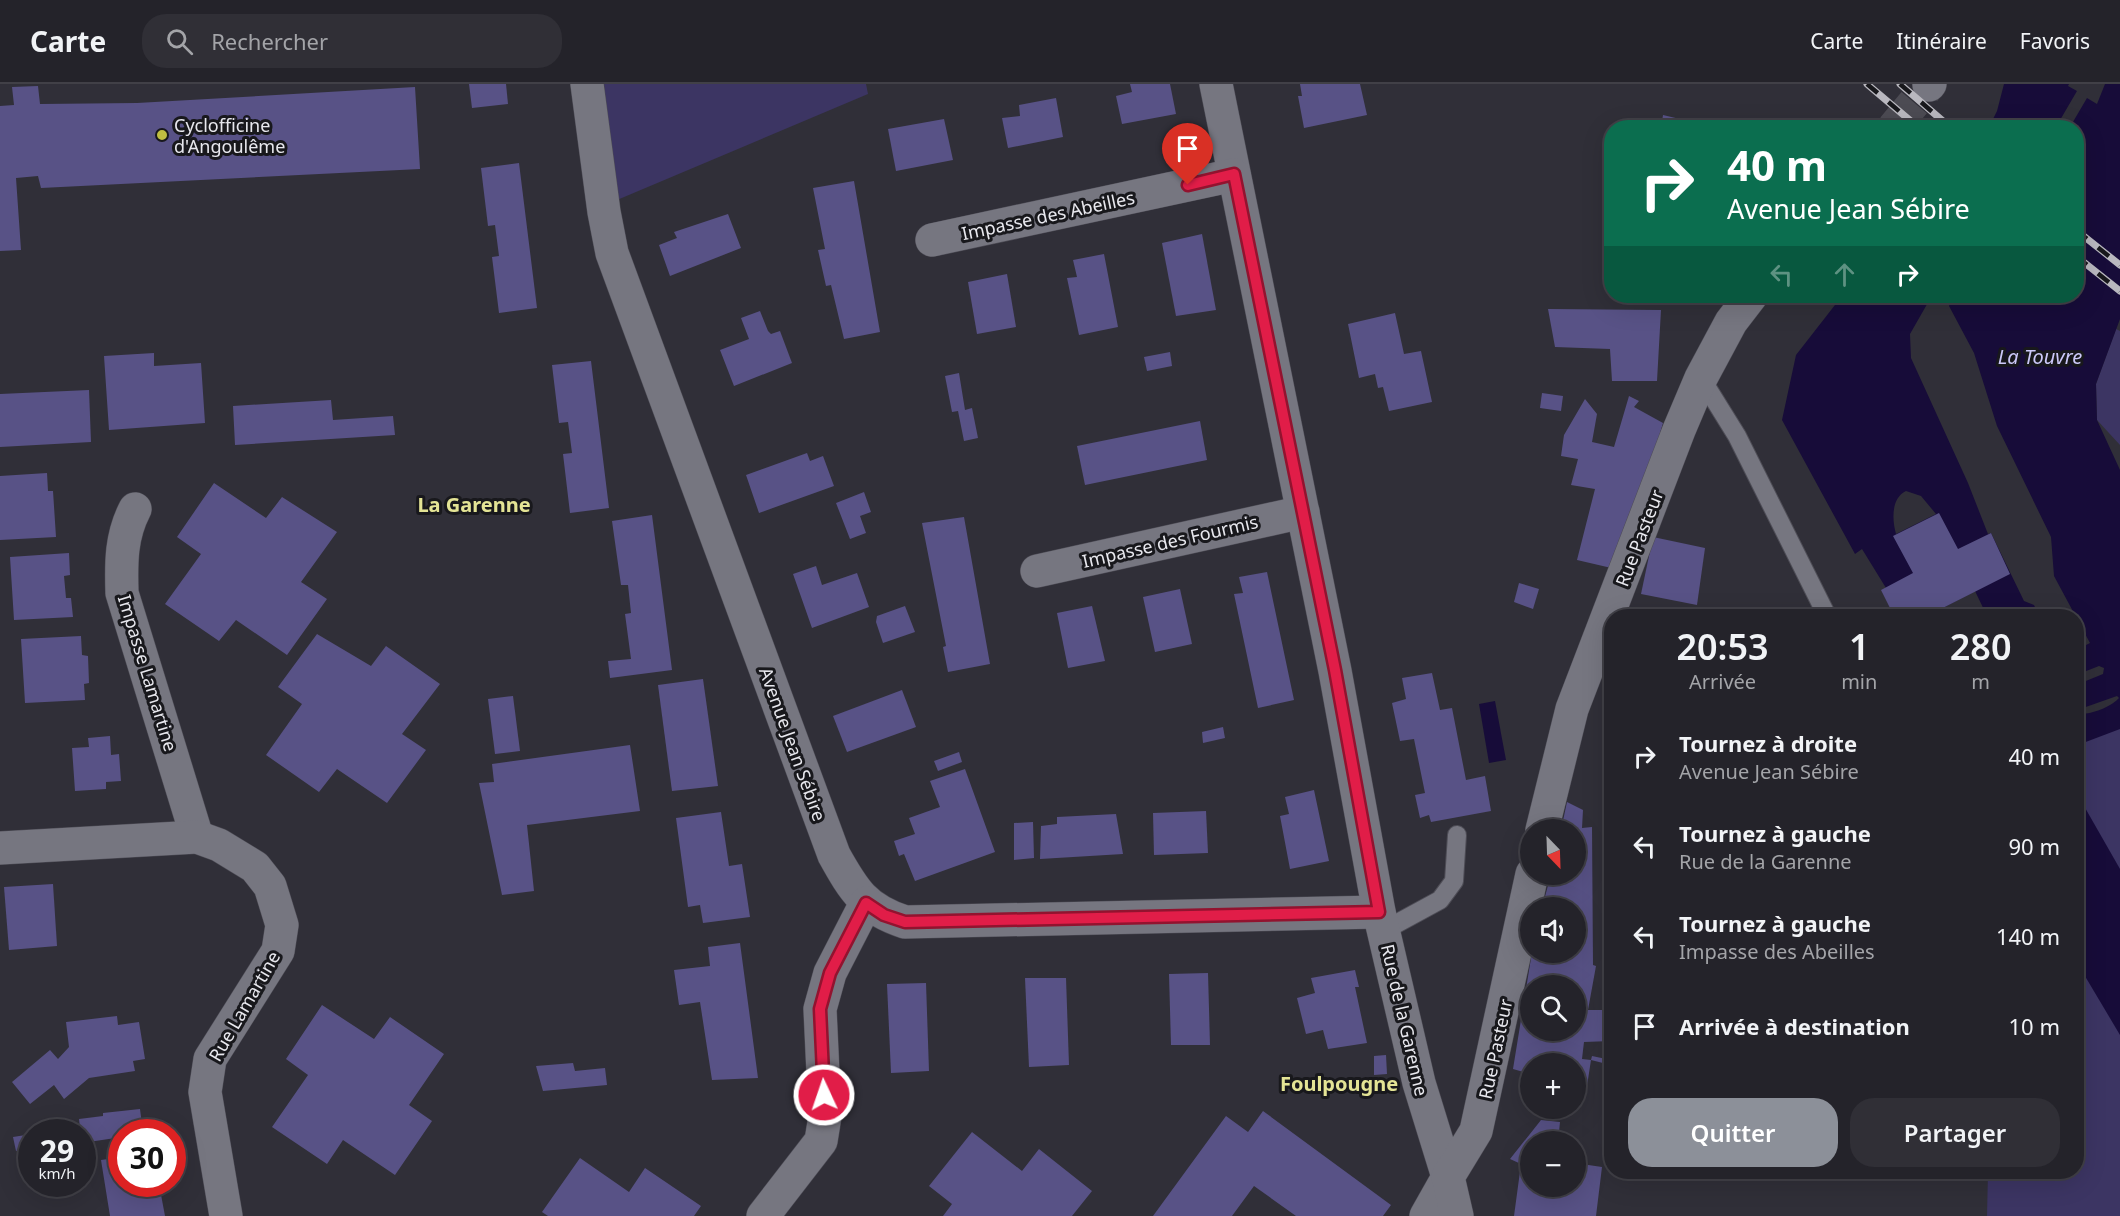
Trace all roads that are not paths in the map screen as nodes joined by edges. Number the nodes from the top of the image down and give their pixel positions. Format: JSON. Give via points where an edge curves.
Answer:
{"nodes":[{"id":1,"x":587,"y":84,"type":"edge"},
{"id":2,"x":1216,"y":84,"type":"edge"},
{"id":3,"x":1234,"y":174,"type":"junction"},
{"id":4,"x":932,"y":240,"type":"dead end"},
{"id":5,"x":1746,"y":303,"type":"edge"},
{"id":6,"x":1701,"y":378,"type":"junction"},
{"id":7,"x":135,"y":509,"type":"dead end"},
{"id":8,"x":1303,"y":512,"type":"junction"},
{"id":9,"x":1037,"y":571,"type":"dead end"},
{"id":10,"x":1611,"y":609,"type":"edge"},
{"id":11,"x":1824,"y":609,"type":"edge"},
{"id":12,"x":1604,"y":627,"type":"edge"},
{"id":13,"x":1545,"y":819,"type":"edge"},
{"id":14,"x":1457,"y":835,"type":"dead end"},
{"id":15,"x":197,"y":837,"type":"junction"},
{"id":16,"x":0,"y":848,"type":"edge"},
{"id":17,"x":1530,"y":885,"type":"edge"},
{"id":18,"x":866,"y":903,"type":"junction"},
{"id":19,"x":1381,"y":922,"type":"junction"},
{"id":20,"x":1448,"y":1177,"type":"junction"},
{"id":21,"x":226,"y":1216,"type":"edge"},
{"id":22,"x":764,"y":1216,"type":"edge"},
{"id":23,"x":1426,"y":1216,"type":"edge"},
{"id":24,"x":1457,"y":1216,"type":"edge"}],
"edges":[{"from":1,"to":18,"type":"street","name":"Avenue Jean Sébire","via":[[612,254],[834,855],[852,889]]},
{"from":2,"to":3,"type":"street","name":"Rue de la Garenne"},
{"from":3,"to":4,"type":"street","name":"Impasse des Abeilles"},
{"from":3,"to":8,"type":"street","name":"Rue de la Garenne"},
{"from":5,"to":6,"type":"street","name":"Rue Pasteur"},
{"from":6,"to":10,"type":"street","name":"Rue Pasteur"},
{"from":6,"to":11,"type":"lane","via":[[1737,436]]},
{"from":7,"to":15,"type":"street","name":"Impasse Lamartine","via":[[125,528],[122,593]]},
{"from":8,"to":9,"type":"street","name":"Impasse des Fourmis"},
{"from":8,"to":19,"type":"street","name":"Rue de la Garenne"},
{"from":12,"to":13,"type":"street","name":"Rue Pasteur","via":[[1572,709]]},
{"from":14,"to":19,"type":"lane","via":[[1454,881],[1440,900]]},
{"from":15,"to":16,"type":"street"},
{"from":15,"to":21,"type":"street","name":"Rue Lamartine","via":[[219,845],[255,867],[270,886],[282,925],[278,951],[210,1059],[205,1092]]},
{"from":17,"to":20,"type":"street","name":"Rue Pasteur","via":[[1476,1131]]},
{"from":18,"to":19,"type":"street","name":"Avenue Jean Sébire","via":[[905,922]]},
{"from":18,"to":22,"type":"street","via":[[830,973],[820,1009],[825,1116],[821,1141]]},
{"from":19,"to":20,"type":"street","name":"Rue de la Garenne","via":[[1424,1103]]},
{"from":20,"to":23,"type":"street"},
{"from":20,"to":24,"type":"street"}]}
